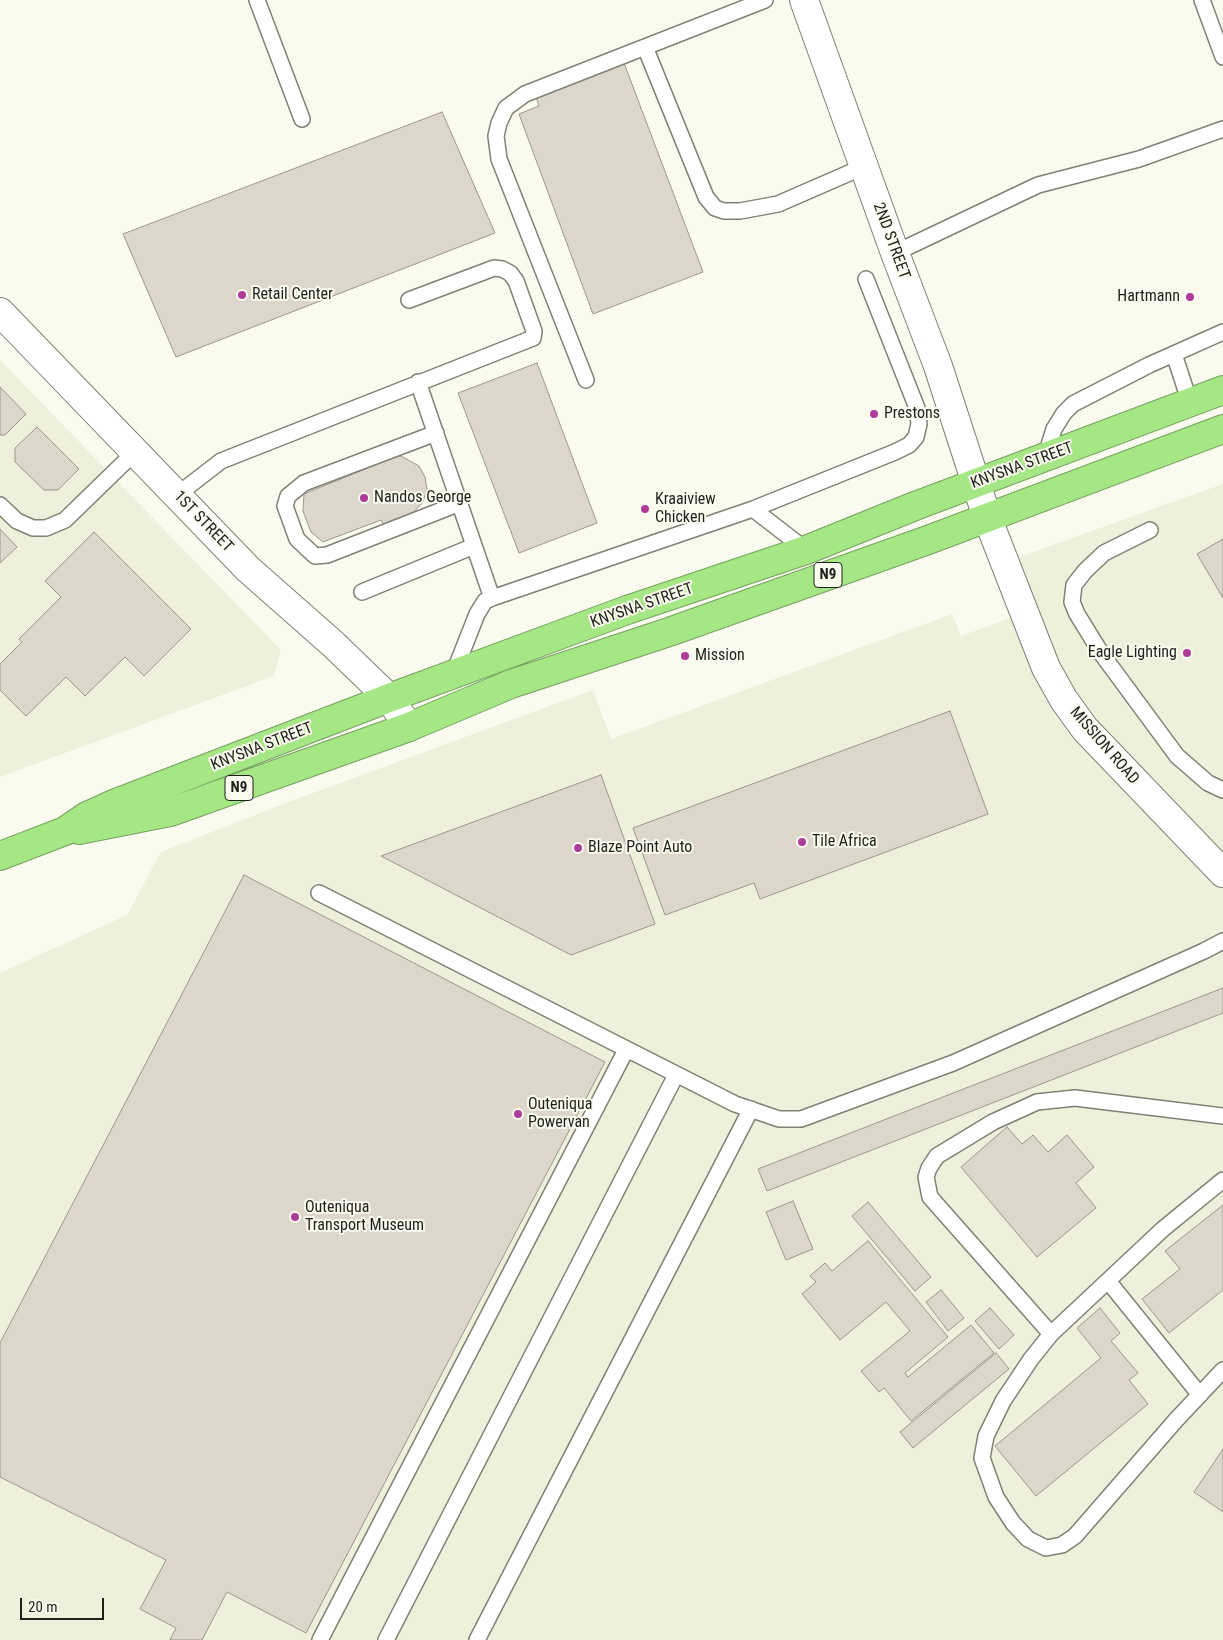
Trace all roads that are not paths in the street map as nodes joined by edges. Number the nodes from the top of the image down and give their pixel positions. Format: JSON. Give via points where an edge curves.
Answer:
{"nodes":[{"id":1,"x":257,"y":0,"type":"edge"},
{"id":2,"x":765,"y":0,"type":"edge"},
{"id":3,"x":804,"y":0,"type":"edge"},
{"id":4,"x":1202,"y":0,"type":"edge"},
{"id":5,"x":645,"y":47,"type":"junction"},
{"id":6,"x":1223,"y":57,"type":"edge"},
{"id":7,"x":302,"y":119,"type":"dead end"},
{"id":8,"x":1223,"y":129,"type":"edge"},
{"id":9,"x":863,"y":168,"type":"junction"},
{"id":10,"x":895,"y":253,"type":"junction"},
{"id":11,"x":866,"y":279,"type":"dead end"},
{"id":12,"x":409,"y":300,"type":"dead end"},
{"id":13,"x":0,"y":312,"type":"edge"},
{"id":14,"x":1223,"y":332,"type":"edge"},
{"id":15,"x":1174,"y":354,"type":"junction"},
{"id":16,"x":586,"y":380,"type":"dead end"},
{"id":17,"x":418,"y":382,"type":"junction"},
{"id":18,"x":1223,"y":390,"type":"edge"},
{"id":19,"x":1190,"y":403,"type":"junction"},
{"id":20,"x":1223,"y":429,"type":"edge"},
{"id":21,"x":436,"y":433,"type":"junction"},
{"id":22,"x":135,"y":452,"type":"junction"},
{"id":23,"x":1046,"y":458,"type":"junction"},
{"id":24,"x":977,"y":483,"type":"junction"},
{"id":25,"x":177,"y":496,"type":"junction"},
{"id":26,"x":460,"y":503,"type":"junction"},
{"id":27,"x":0,"y":504,"type":"edge"},
{"id":28,"x":753,"y":509,"type":"junction"},
{"id":29,"x":987,"y":517,"type":"junction"},
{"id":30,"x":1150,"y":530,"type":"dead end"},
{"id":31,"x":474,"y":546,"type":"junction"},
{"id":32,"x":806,"y":550,"type":"junction"},
{"id":33,"x":362,"y":592,"type":"dead end"},
{"id":34,"x":492,"y":598,"type":"junction"},
{"id":35,"x":453,"y":675,"type":"junction"},
{"id":36,"x":389,"y":698,"type":"junction"},
{"id":37,"x":409,"y":727,"type":"junction"},
{"id":38,"x":1223,"y":790,"type":"edge"},
{"id":39,"x":65,"y":832,"type":"junction"},
{"id":40,"x":0,"y":856,"type":"edge"},
{"id":41,"x":1223,"y":873,"type":"edge"},
{"id":42,"x":319,"y":894,"type":"dead end"},
{"id":43,"x":1223,"y":941,"type":"edge"},
{"id":44,"x":626,"y":1050,"type":"junction"},
{"id":45,"x":676,"y":1075,"type":"junction"},
{"id":46,"x":751,"y":1110,"type":"junction"},
{"id":47,"x":1223,"y":1116,"type":"edge"},
{"id":48,"x":1223,"y":1180,"type":"edge"},
{"id":49,"x":1108,"y":1280,"type":"junction"},
{"id":50,"x":1051,"y":1334,"type":"junction"},
{"id":51,"x":1223,"y":1370,"type":"edge"},
{"id":52,"x":1200,"y":1395,"type":"junction"},
{"id":53,"x":320,"y":1640,"type":"edge"},
{"id":54,"x":386,"y":1640,"type":"edge"},
{"id":55,"x":477,"y":1640,"type":"edge"}],
"edges":[{"from":1,"to":7,"type":"lane"},
{"from":2,"to":5,"type":"lane"},
{"from":3,"to":9,"type":"street","name":"2ND STREET"},
{"from":4,"to":6,"type":"lane"},
{"from":5,"to":9,"type":"lane","via":[[706,197],[715,208],[740,211],[778,204]]},
{"from":5,"to":16,"type":"lane","via":[[525,94],[506,108],[496,136],[499,159]]},
{"from":8,"to":10,"type":"lane","via":[[1138,159],[1038,185]]},
{"from":9,"to":10,"type":"street","name":"2ND STREET"},
{"from":10,"to":24,"type":"street","name":"2ND STREET","via":[[938,366]]},
{"from":11,"to":28,"type":"lane","via":[[917,408],[920,424],[916,437],[895,452]]},
{"from":12,"to":17,"type":"lane","via":[[494,268],[502,269],[516,281],[534,331],[531,339]]},
{"from":13,"to":22,"type":"street","name":"1ST STREET"},
{"from":14,"to":15,"type":"lane"},
{"from":15,"to":19,"type":"lane"},
{"from":15,"to":23,"type":"lane","via":[[1073,404],[1054,429]]},
{"from":17,"to":21,"type":"lane"},
{"from":17,"to":25,"type":"lane","via":[[221,461]]},
{"from":18,"to":19,"type":"highway","name":"KNYSNA STREET","number":"N9"},
{"from":19,"to":23,"type":"highway","name":"KNYSNA STREET","number":"N9"},
{"from":20,"to":29,"type":"highway","name":"KNYSNA STREET","number":"N9"},
{"from":21,"to":26,"type":"lane"},
{"from":21,"to":26,"type":"lane","via":[[304,482],[288,496],[285,506],[297,539],[315,556],[328,555]]},
{"from":22,"to":25,"type":"street","name":"1ST STREET"},
{"from":22,"to":27,"type":"lane","via":[[65,520],[46,528],[33,528],[17,522]]},
{"from":23,"to":24,"type":"highway","name":"KNYSNA STREET","number":"N9"},
{"from":24,"to":29,"type":"street","name":"MISSION ROAD"},
{"from":24,"to":32,"type":"highway","name":"KNYSNA STREET","number":"N9"},
{"from":25,"to":36,"type":"street","name":"1ST STREET","via":[[248,569]]},
{"from":26,"to":31,"type":"lane"},
{"from":28,"to":32,"type":"lane"},
{"from":28,"to":34,"type":"lane"},
{"from":29,"to":37,"type":"highway","name":"KNYSNA STREET","number":"N9","via":[[669,632],[511,684]]},
{"from":29,"to":41,"type":"street","name":"MISSION ROAD","via":[[1039,652],[1064,700],[1096,742]]},
{"from":30,"to":38,"type":"lane","via":[[1104,553],[1084,571],[1074,585],[1072,602],[1101,653],[1177,756],[1208,783]]},
{"from":31,"to":33,"type":"lane"},
{"from":31,"to":34,"type":"lane"},
{"from":32,"to":35,"type":"highway","name":"KNYSNA STREET","number":"N9","via":[[626,610]]},
{"from":34,"to":35,"type":"lane","via":[[477,614]]},
{"from":35,"to":36,"type":"highway","name":"KNYSNA STREET","number":"N9"},
{"from":36,"to":37,"type":"street","name":"1ST STREET"},
{"from":36,"to":39,"type":"highway","name":"KNYSNA STREET","number":"N9","via":[[116,803],[87,816]]},
{"from":37,"to":39,"type":"highway","name":"KNYSNA STREET","number":"N9","via":[[170,812],[90,830]]},
{"from":39,"to":40,"type":"highway","name":"KNYSNA STREET","number":"N9"},
{"from":42,"to":44,"type":"lane"},
{"from":43,"to":46,"type":"lane","via":[[953,1063],[800,1119],[779,1119]]},
{"from":44,"to":45,"type":"lane"},
{"from":44,"to":53,"type":"lane"},
{"from":45,"to":46,"type":"lane"},
{"from":45,"to":54,"type":"lane"},
{"from":46,"to":55,"type":"lane"},
{"from":47,"to":50,"type":"lane","via":[[1075,1098],[1037,1102],[993,1122],[937,1156],[926,1177],[930,1197]]},
{"from":48,"to":49,"type":"lane"},
{"from":49,"to":50,"type":"lane"},
{"from":49,"to":52,"type":"lane"},
{"from":50,"to":52,"type":"lane","via":[[1003,1401],[986,1436],[982,1458],[996,1497],[1013,1523],[1028,1539],[1046,1548],[1062,1545],[1075,1536]]},
{"from":51,"to":52,"type":"lane"}]}
